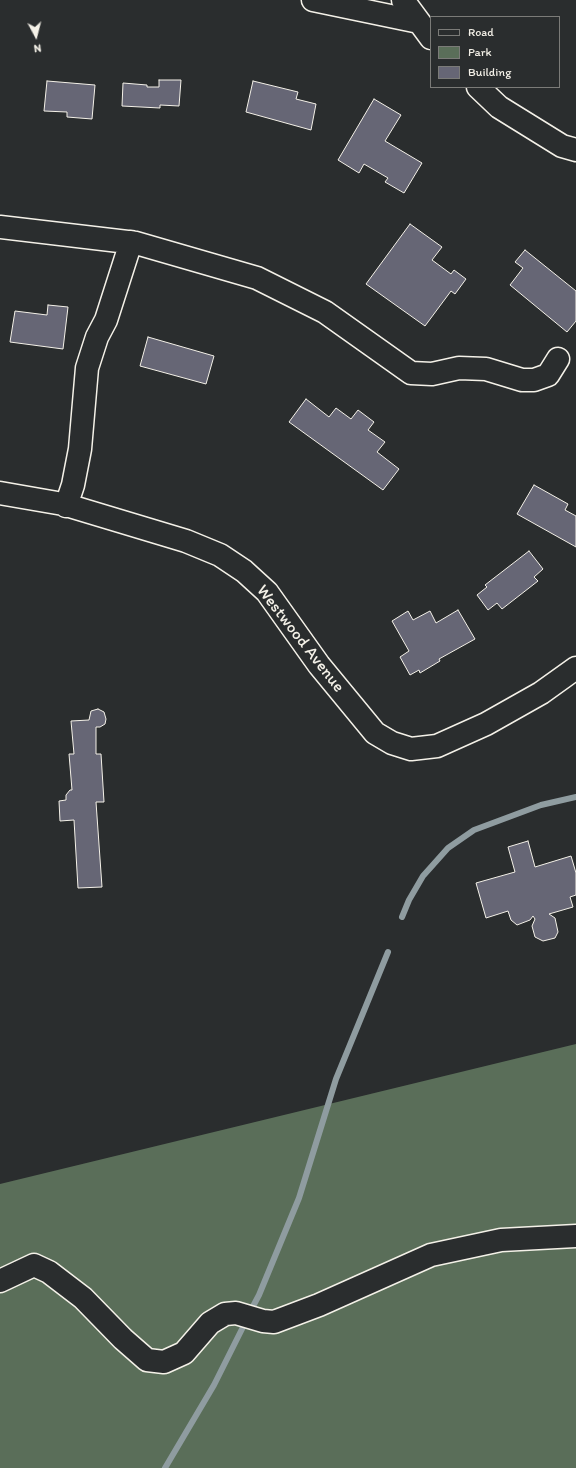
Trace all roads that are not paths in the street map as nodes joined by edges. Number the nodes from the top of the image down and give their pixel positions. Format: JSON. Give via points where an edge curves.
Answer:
{"nodes":[{"id":1,"x":313,"y":0,"type":"edge"},
{"id":2,"x":403,"y":0,"type":"edge"},
{"id":3,"x":425,"y":30,"type":"edge"},
{"id":4,"x":479,"y":88,"type":"edge"},
{"id":5,"x":576,"y":150,"type":"edge"},
{"id":6,"x":0,"y":226,"type":"edge"},
{"id":7,"x":131,"y":242,"type":"junction"},
{"id":8,"x":558,"y":359,"type":"dead end"},
{"id":9,"x":0,"y":493,"type":"edge"},
{"id":10,"x":66,"y":506,"type":"junction"},
{"id":11,"x":576,"y":668,"type":"edge"},
{"id":12,"x":576,"y":1236,"type":"edge"},
{"id":13,"x":0,"y":1281,"type":"edge"}],
"edges":[{"from":1,"to":3,"type":"street"},
{"from":2,"to":3,"type":"street"},
{"from":4,"to":5,"type":"street","via":[[499,107],[562,146]]},
{"from":6,"to":7,"type":"street"},
{"from":7,"to":8,"type":"street","via":[[257,278],[325,312],[411,373],[432,374],[458,368],[486,369],[522,380],[534,380],[548,375]]},
{"from":7,"to":10,"type":"street","via":[[106,320],[97,337],[87,368],[80,449]]},
{"from":9,"to":10,"type":"street","name":"Westwood Avenue"},
{"from":10,"to":11,"type":"street","name":"Westwood Avenue","via":[[186,541],[220,554],[244,571],[267,592],[319,665],[375,733],[392,744],[411,749],[437,746],[486,724],[540,693]]},
{"from":12,"to":13,"type":"street","via":[[502,1240],[431,1255],[319,1305],[274,1322],[236,1313],[225,1314],[210,1324],[184,1353],[164,1362],[147,1360],[83,1298],[49,1272],[34,1265]]}]}
